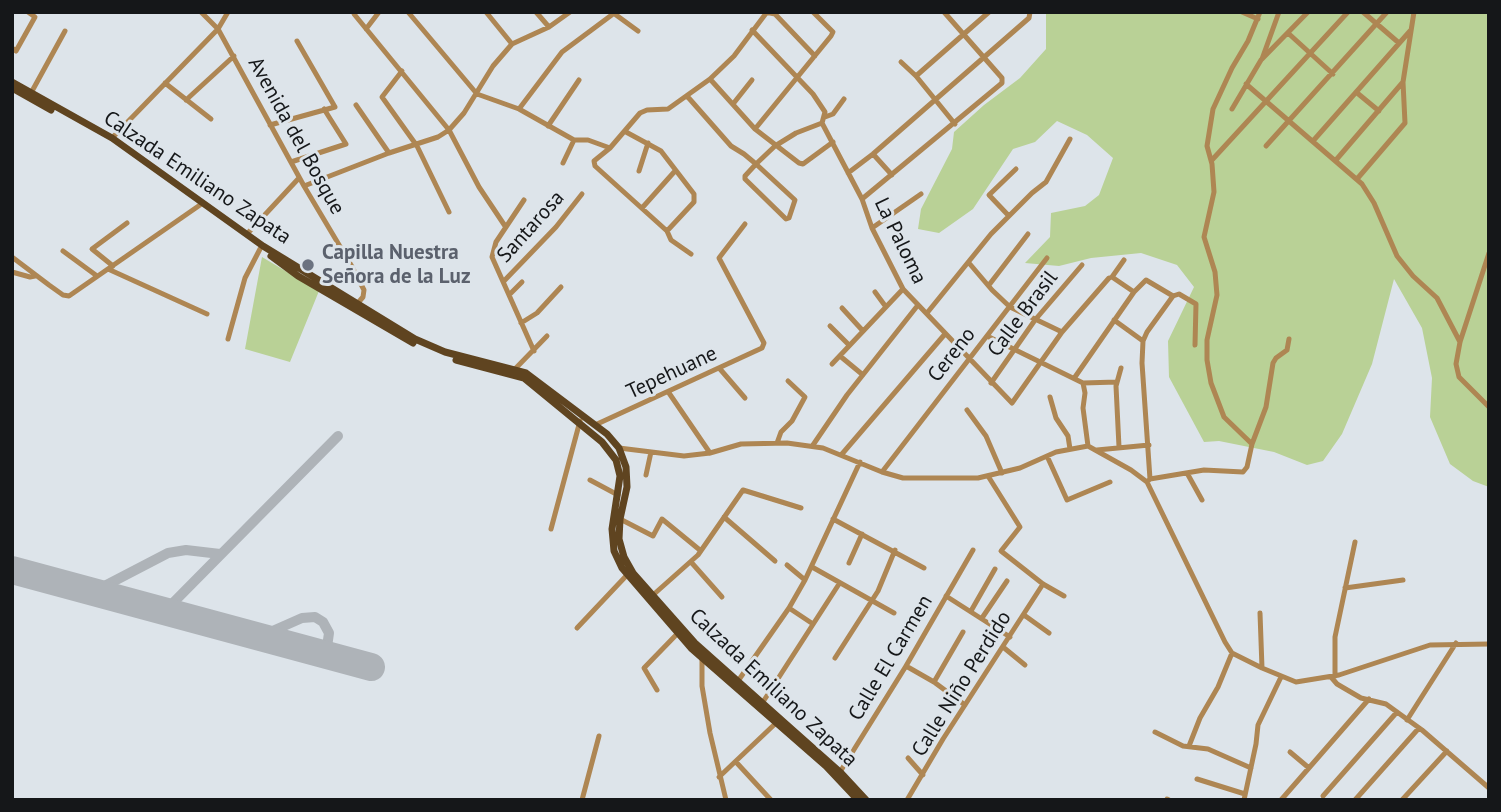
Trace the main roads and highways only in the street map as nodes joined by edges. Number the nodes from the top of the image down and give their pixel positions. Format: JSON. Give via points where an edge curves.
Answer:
{"nodes":[{"id":1,"x":12,"y":82,"type":"edge"},
{"id":2,"x":12,"y":88,"type":"edge"},
{"id":3,"x":125,"y":150,"type":"junction"},
{"id":4,"x":209,"y":210,"type":"junction"},
{"id":5,"x":355,"y":305,"type":"junction"},
{"id":6,"x":619,"y":459,"type":"junction"},
{"id":7,"x":760,"y":705,"type":"junction"},
{"id":8,"x":858,"y":800,"type":"edge"},
{"id":9,"x":866,"y":800,"type":"edge"}],
"edges":[{"from":1,"to":3,"type":"main road","name":"Calzada Emiliano Zapata","via":[[112,138]]},
{"from":2,"to":3,"type":"main road","name":"Calzada Emiliano Zapata"},
{"from":3,"to":4,"type":"main road","name":"Calzada Emiliano Zapata"},
{"from":3,"to":4,"type":"main road","name":"Calzada Emiliano Zapata"},
{"from":4,"to":5,"type":"main road","name":"Calzada Emiliano Zapata"},
{"from":4,"to":5,"type":"main road","name":"Calzada Emiliano Zapata","via":[[298,276]]},
{"from":5,"to":6,"type":"main road","name":"Calzada Emiliano Zapata","via":[[424,349],[524,378],[580,421]]},
{"from":5,"to":6,"type":"main road","name":"Calzada Emiliano Zapata","via":[[425,345],[526,373],[595,425],[619,448]]},
{"from":6,"to":7,"type":"main road","name":"Calzada Emiliano Zapata","via":[[626,487],[619,539],[633,573],[695,643]]},
{"from":6,"to":7,"type":"main road","name":"Calzada Emiliano Zapata","via":[[612,539],[618,562],[677,634]]},
{"from":7,"to":8,"type":"main road","name":"Calzada Emiliano Zapata"},
{"from":7,"to":9,"type":"main road","name":"Calzada Emiliano Zapata"}]}
